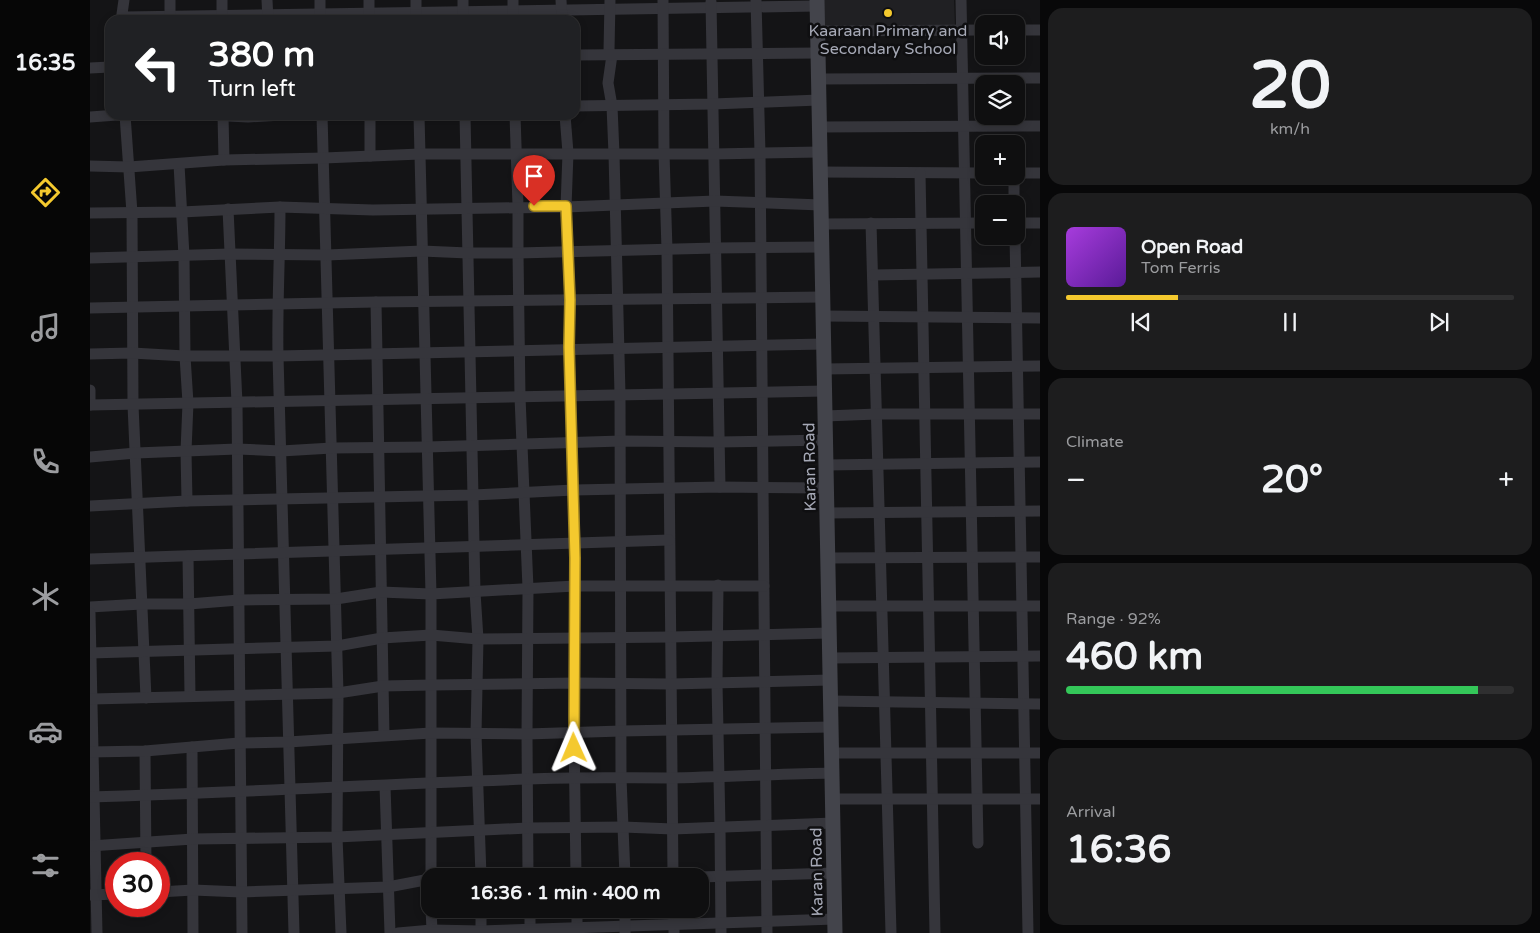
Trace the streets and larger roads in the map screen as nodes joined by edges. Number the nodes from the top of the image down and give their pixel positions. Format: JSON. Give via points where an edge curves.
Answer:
{"nodes":[{"id":1,"x":124,"y":0,"type":"edge"},
{"id":2,"x":170,"y":0,"type":"edge"},
{"id":3,"x":222,"y":0,"type":"edge"},
{"id":4,"x":267,"y":0,"type":"edge"},
{"id":5,"x":320,"y":0,"type":"edge"},
{"id":6,"x":369,"y":0,"type":"edge"},
{"id":7,"x":416,"y":0,"type":"edge"},
{"id":8,"x":961,"y":0,"type":"edge"},
{"id":9,"x":757,"y":3,"type":"edge"},
{"id":10,"x":817,"y":3,"type":"edge"},
{"id":11,"x":663,"y":4,"type":"edge"},
{"id":12,"x":711,"y":4,"type":"edge"},
{"id":13,"x":610,"y":5,"type":"edge"},
{"id":14,"x":513,"y":10,"type":"edge"},
{"id":15,"x":562,"y":10,"type":"edge"},
{"id":16,"x":463,"y":11,"type":"edge"},
{"id":17,"x":124,"y":15,"type":"edge"},
{"id":18,"x":170,"y":15,"type":"edge"},
{"id":19,"x":222,"y":15,"type":"edge"},
{"id":20,"x":268,"y":15,"type":"edge"},
{"id":21,"x":320,"y":15,"type":"edge"},
{"id":22,"x":369,"y":15,"type":"edge"},
{"id":23,"x":416,"y":15,"type":"edge"},
{"id":24,"x":425,"y":15,"type":"edge"},
{"id":25,"x":818,"y":30,"type":"junction"},
{"id":26,"x":962,"y":30,"type":"junction"},
{"id":27,"x":975,"y":30,"type":"edge"},
{"id":28,"x":1025,"y":30,"type":"edge"},
{"id":29,"x":1040,"y":30,"type":"edge"},
{"id":30,"x":758,"y":53,"type":"junction"},
{"id":31,"x":818,"y":53,"type":"junction"},
{"id":32,"x":664,"y":54,"type":"junction"},
{"id":33,"x":712,"y":54,"type":"junction"},
{"id":34,"x":580,"y":55,"type":"edge"},
{"id":35,"x":612,"y":55,"type":"junction"},
{"id":36,"x":105,"y":67,"type":"edge"},
{"id":37,"x":90,"y":68,"type":"edge"},
{"id":38,"x":819,"y":78,"type":"junction"},
{"id":39,"x":963,"y":78,"type":"junction"},
{"id":40,"x":1040,"y":78,"type":"edge"},
{"id":41,"x":819,"y":100,"type":"junction"},
{"id":42,"x":758,"y":102,"type":"junction"},
{"id":43,"x":713,"y":104,"type":"junction"},
{"id":44,"x":665,"y":105,"type":"junction"},
{"id":45,"x":580,"y":106,"type":"edge"},
{"id":46,"x":612,"y":106,"type":"junction"},
{"id":47,"x":105,"y":116,"type":"edge"},
{"id":48,"x":90,"y":117,"type":"edge"},
{"id":49,"x":125,"y":120,"type":"edge"},
{"id":50,"x":223,"y":120,"type":"edge"},
{"id":51,"x":322,"y":120,"type":"edge"},
{"id":52,"x":370,"y":120,"type":"edge"},
{"id":53,"x":419,"y":120,"type":"edge"},
{"id":54,"x":465,"y":120,"type":"edge"},
{"id":55,"x":515,"y":120,"type":"edge"},
{"id":56,"x":565,"y":120,"type":"edge"},
{"id":57,"x":1040,"y":126,"type":"edge"},
{"id":58,"x":820,"y":127,"type":"junction"},
{"id":59,"x":964,"y":127,"type":"junction"},
{"id":60,"x":820,"y":152,"type":"junction"},
{"id":61,"x":568,"y":153,"type":"junction"},
{"id":62,"x":664,"y":153,"type":"junction"},
{"id":63,"x":760,"y":153,"type":"junction"},
{"id":64,"x":420,"y":154,"type":"junction"},
{"id":65,"x":466,"y":154,"type":"junction"},
{"id":66,"x":516,"y":154,"type":"junction"},
{"id":67,"x":614,"y":154,"type":"junction"},
{"id":68,"x":714,"y":154,"type":"junction"},
{"id":69,"x":370,"y":156,"type":"junction"},
{"id":70,"x":324,"y":158,"type":"junction"},
{"id":71,"x":224,"y":160,"type":"junction"},
{"id":72,"x":179,"y":164,"type":"junction"},
{"id":73,"x":90,"y":166,"type":"edge"},
{"id":74,"x":129,"y":167,"type":"junction"},
{"id":75,"x":820,"y":172,"type":"junction"},
{"id":76,"x":920,"y":173,"type":"junction"},
{"id":77,"x":965,"y":173,"type":"junction"},
{"id":78,"x":975,"y":173,"type":"edge"},
{"id":79,"x":1025,"y":173,"type":"edge"},
{"id":80,"x":1040,"y":173,"type":"edge"},
{"id":81,"x":715,"y":201,"type":"junction"},
{"id":82,"x":760,"y":203,"type":"junction"},
{"id":83,"x":614,"y":204,"type":"junction"},
{"id":84,"x":666,"y":204,"type":"junction"},
{"id":85,"x":821,"y":205,"type":"junction"},
{"id":86,"x":518,"y":206,"type":"junction"},
{"id":87,"x":566,"y":206,"type":"junction"},
{"id":88,"x":280,"y":207,"type":"junction"},
{"id":89,"x":326,"y":208,"type":"junction"},
{"id":90,"x":467,"y":208,"type":"junction"},
{"id":91,"x":228,"y":209,"type":"junction"},
{"id":92,"x":421,"y":209,"type":"junction"},
{"id":93,"x":182,"y":212,"type":"junction"},
{"id":94,"x":90,"y":213,"type":"edge"},
{"id":95,"x":132,"y":213,"type":"junction"},
{"id":96,"x":872,"y":223,"type":"junction"},
{"id":97,"x":921,"y":223,"type":"junction"},
{"id":98,"x":966,"y":223,"type":"junction"},
{"id":99,"x":975,"y":223,"type":"edge"},
{"id":100,"x":1025,"y":223,"type":"edge"},
{"id":101,"x":1040,"y":223,"type":"edge"},
{"id":102,"x":821,"y":224,"type":"junction"},
{"id":103,"x":1015,"y":245,"type":"edge"},
{"id":104,"x":822,"y":247,"type":"junction"},
{"id":105,"x":716,"y":248,"type":"junction"},
{"id":106,"x":760,"y":248,"type":"junction"},
{"id":107,"x":422,"y":250,"type":"junction"},
{"id":108,"x":666,"y":250,"type":"junction"},
{"id":109,"x":569,"y":251,"type":"junction"},
{"id":110,"x":616,"y":251,"type":"junction"},
{"id":111,"x":468,"y":253,"type":"junction"},
{"id":112,"x":518,"y":253,"type":"junction"},
{"id":113,"x":230,"y":254,"type":"junction"},
{"id":114,"x":280,"y":255,"type":"junction"},
{"id":115,"x":327,"y":255,"type":"junction"},
{"id":116,"x":184,"y":256,"type":"junction"},
{"id":117,"x":133,"y":257,"type":"junction"},
{"id":118,"x":90,"y":258,"type":"edge"},
{"id":119,"x":1016,"y":272,"type":"junction"},
{"id":120,"x":1040,"y":272,"type":"edge"},
{"id":121,"x":967,"y":273,"type":"junction"},
{"id":122,"x":922,"y":274,"type":"junction"},
{"id":123,"x":873,"y":275,"type":"junction"},
{"id":124,"x":761,"y":297,"type":"junction"},
{"id":125,"x":823,"y":297,"type":"junction"},
{"id":126,"x":667,"y":298,"type":"junction"},
{"id":127,"x":716,"y":298,"type":"junction"},
{"id":128,"x":617,"y":299,"type":"junction"},
{"id":129,"x":519,"y":300,"type":"junction"},
{"id":130,"x":570,"y":300,"type":"junction"},
{"id":131,"x":424,"y":301,"type":"junction"},
{"id":132,"x":469,"y":301,"type":"junction"},
{"id":133,"x":376,"y":302,"type":"junction"},
{"id":134,"x":328,"y":303,"type":"junction"},
{"id":135,"x":277,"y":304,"type":"junction"},
{"id":136,"x":232,"y":305,"type":"junction"},
{"id":137,"x":185,"y":306,"type":"junction"},
{"id":138,"x":133,"y":307,"type":"junction"},
{"id":139,"x":90,"y":308,"type":"edge"},
{"id":140,"x":823,"y":316,"type":"junction"},
{"id":141,"x":874,"y":317,"type":"junction"},
{"id":142,"x":923,"y":317,"type":"junction"},
{"id":143,"x":968,"y":317,"type":"junction"},
{"id":144,"x":1016,"y":318,"type":"junction"},
{"id":145,"x":1040,"y":318,"type":"edge"},
{"id":146,"x":824,"y":344,"type":"junction"},
{"id":147,"x":761,"y":345,"type":"junction"},
{"id":148,"x":717,"y":346,"type":"junction"},
{"id":149,"x":667,"y":347,"type":"junction"},
{"id":150,"x":619,"y":348,"type":"junction"},
{"id":151,"x":570,"y":350,"type":"junction"},
{"id":152,"x":520,"y":351,"type":"junction"},
{"id":153,"x":470,"y":352,"type":"junction"},
{"id":154,"x":132,"y":353,"type":"junction"},
{"id":155,"x":425,"y":353,"type":"junction"},
{"id":156,"x":90,"y":354,"type":"edge"},
{"id":157,"x":376,"y":354,"type":"junction"},
{"id":158,"x":329,"y":355,"type":"junction"},
{"id":159,"x":185,"y":356,"type":"junction"},
{"id":160,"x":234,"y":356,"type":"junction"},
{"id":161,"x":278,"y":356,"type":"junction"},
{"id":162,"x":968,"y":366,"type":"junction"},
{"id":163,"x":1017,"y":366,"type":"junction"},
{"id":164,"x":1040,"y":366,"type":"edge"},
{"id":165,"x":924,"y":367,"type":"junction"},
{"id":166,"x":875,"y":368,"type":"junction"},
{"id":167,"x":824,"y":369,"type":"junction"},
{"id":168,"x":90,"y":390,"type":"edge"},
{"id":169,"x":824,"y":391,"type":"junction"},
{"id":170,"x":762,"y":392,"type":"junction"},
{"id":171,"x":718,"y":393,"type":"junction"},
{"id":172,"x":620,"y":394,"type":"junction"},
{"id":173,"x":668,"y":394,"type":"junction"},
{"id":174,"x":571,"y":396,"type":"junction"},
{"id":175,"x":520,"y":397,"type":"junction"},
{"id":176,"x":471,"y":398,"type":"junction"},
{"id":177,"x":426,"y":399,"type":"junction"},
{"id":178,"x":377,"y":400,"type":"junction"},
{"id":179,"x":330,"y":401,"type":"junction"},
{"id":180,"x":237,"y":402,"type":"junction"},
{"id":181,"x":279,"y":402,"type":"junction"},
{"id":182,"x":188,"y":404,"type":"junction"},
{"id":183,"x":133,"y":405,"type":"junction"},
{"id":184,"x":90,"y":406,"type":"edge"},
{"id":185,"x":877,"y":414,"type":"junction"},
{"id":186,"x":969,"y":414,"type":"junction"},
{"id":187,"x":1018,"y":414,"type":"junction"},
{"id":188,"x":1040,"y":414,"type":"edge"},
{"id":189,"x":925,"y":415,"type":"junction"},
{"id":190,"x":825,"y":416,"type":"junction"},
{"id":191,"x":826,"y":440,"type":"junction"},
{"id":192,"x":621,"y":441,"type":"junction"},
{"id":193,"x":572,"y":442,"type":"junction"},
{"id":194,"x":668,"y":442,"type":"junction"},
{"id":195,"x":719,"y":442,"type":"junction"},
{"id":196,"x":762,"y":442,"type":"junction"},
{"id":197,"x":523,"y":444,"type":"junction"},
{"id":198,"x":473,"y":446,"type":"junction"},
{"id":199,"x":427,"y":447,"type":"junction"},
{"id":200,"x":332,"y":448,"type":"junction"},
{"id":201,"x":379,"y":448,"type":"junction"},
{"id":202,"x":237,"y":449,"type":"junction"},
{"id":203,"x":281,"y":450,"type":"junction"},
{"id":204,"x":186,"y":451,"type":"junction"},
{"id":205,"x":136,"y":453,"type":"junction"},
{"id":206,"x":90,"y":457,"type":"edge"},
{"id":207,"x":1019,"y":462,"type":"junction"},
{"id":208,"x":1040,"y":462,"type":"edge"},
{"id":209,"x":970,"y":463,"type":"junction"},
{"id":210,"x":878,"y":464,"type":"junction"},
{"id":211,"x":926,"y":464,"type":"junction"},
{"id":212,"x":826,"y":465,"type":"junction"},
{"id":213,"x":720,"y":487,"type":"junction"},
{"id":214,"x":669,"y":488,"type":"junction"},
{"id":215,"x":763,"y":488,"type":"junction"},
{"id":216,"x":826,"y":488,"type":"junction"},
{"id":217,"x":574,"y":490,"type":"junction"},
{"id":218,"x":621,"y":490,"type":"junction"},
{"id":219,"x":524,"y":493,"type":"junction"},
{"id":220,"x":428,"y":495,"type":"junction"},
{"id":221,"x":473,"y":495,"type":"junction"},
{"id":222,"x":379,"y":497,"type":"junction"},
{"id":223,"x":333,"y":498,"type":"junction"},
{"id":224,"x":282,"y":499,"type":"junction"},
{"id":225,"x":238,"y":500,"type":"junction"},
{"id":226,"x":187,"y":501,"type":"junction"},
{"id":227,"x":138,"y":503,"type":"junction"},
{"id":228,"x":90,"y":506,"type":"edge"},
{"id":229,"x":1020,"y":511,"type":"junction"},
{"id":230,"x":1040,"y":511,"type":"edge"},
{"id":231,"x":926,"y":512,"type":"junction"},
{"id":232,"x":971,"y":512,"type":"junction"},
{"id":233,"x":827,"y":513,"type":"junction"},
{"id":234,"x":879,"y":513,"type":"junction"},
{"id":235,"x":670,"y":540,"type":"junction"},
{"id":236,"x":621,"y":542,"type":"junction"},
{"id":237,"x":575,"y":543,"type":"junction"},
{"id":238,"x":526,"y":545,"type":"junction"},
{"id":239,"x":474,"y":546,"type":"junction"},
{"id":240,"x":430,"y":548,"type":"junction"},
{"id":241,"x":380,"y":549,"type":"junction"},
{"id":242,"x":335,"y":551,"type":"junction"},
{"id":243,"x":284,"y":553,"type":"junction"},
{"id":244,"x":238,"y":554,"type":"junction"},
{"id":245,"x":188,"y":556,"type":"junction"},
{"id":246,"x":141,"y":557,"type":"junction"},
{"id":247,"x":1021,"y":557,"type":"junction"},
{"id":248,"x":1040,"y":557,"type":"edge"},
{"id":249,"x":828,"y":558,"type":"junction"},
{"id":250,"x":880,"y":558,"type":"junction"},
{"id":251,"x":928,"y":558,"type":"junction"},
{"id":252,"x":972,"y":558,"type":"junction"},
{"id":253,"x":90,"y":559,"type":"edge"},
{"id":254,"x":718,"y":585,"type":"junction"},
{"id":255,"x":575,"y":586,"type":"junction"},
{"id":256,"x":621,"y":586,"type":"junction"},
{"id":257,"x":670,"y":586,"type":"junction"},
{"id":258,"x":764,"y":586,"type":"junction"},
{"id":259,"x":528,"y":588,"type":"junction"},
{"id":260,"x":381,"y":592,"type":"junction"},
{"id":261,"x":475,"y":592,"type":"junction"},
{"id":262,"x":431,"y":594,"type":"junction"},
{"id":263,"x":336,"y":599,"type":"junction"},
{"id":264,"x":238,"y":600,"type":"junction"},
{"id":265,"x":284,"y":600,"type":"junction"},
{"id":266,"x":142,"y":604,"type":"junction"},
{"id":267,"x":189,"y":604,"type":"junction"},
{"id":268,"x":829,"y":606,"type":"junction"},
{"id":269,"x":882,"y":606,"type":"junction"},
{"id":270,"x":928,"y":606,"type":"junction"},
{"id":271,"x":973,"y":606,"type":"junction"},
{"id":272,"x":1022,"y":606,"type":"junction"},
{"id":273,"x":1040,"y":606,"type":"edge"},
{"id":274,"x":90,"y":607,"type":"edge"},
{"id":275,"x":90,"y":614,"type":"edge"},
{"id":276,"x":829,"y":633,"type":"junction"},
{"id":277,"x":431,"y":635,"type":"junction"},
{"id":278,"x":764,"y":635,"type":"junction"},
{"id":279,"x":718,"y":636,"type":"junction"},
{"id":280,"x":671,"y":637,"type":"junction"},
{"id":281,"x":382,"y":638,"type":"junction"},
{"id":282,"x":528,"y":638,"type":"junction"},
{"id":283,"x":576,"y":638,"type":"junction"},
{"id":284,"x":622,"y":638,"type":"junction"},
{"id":285,"x":478,"y":639,"type":"junction"},
{"id":286,"x":337,"y":646,"type":"junction"},
{"id":287,"x":286,"y":647,"type":"junction"},
{"id":288,"x":239,"y":648,"type":"junction"},
{"id":289,"x":190,"y":649,"type":"junction"},
{"id":290,"x":144,"y":651,"type":"junction"},
{"id":291,"x":90,"y":653,"type":"edge"},
{"id":292,"x":1023,"y":656,"type":"junction"},
{"id":293,"x":1040,"y":656,"type":"edge"},
{"id":294,"x":883,"y":657,"type":"junction"},
{"id":295,"x":929,"y":657,"type":"junction"},
{"id":296,"x":974,"y":657,"type":"junction"},
{"id":297,"x":830,"y":658,"type":"junction"},
{"id":298,"x":830,"y":680,"type":"junction"},
{"id":299,"x":765,"y":682,"type":"junction"},
{"id":300,"x":527,"y":683,"type":"junction"},
{"id":301,"x":575,"y":683,"type":"junction"},
{"id":302,"x":622,"y":683,"type":"junction"},
{"id":303,"x":717,"y":683,"type":"junction"},
{"id":304,"x":477,"y":684,"type":"junction"},
{"id":305,"x":671,"y":684,"type":"junction"},
{"id":306,"x":432,"y":685,"type":"junction"},
{"id":307,"x":383,"y":686,"type":"junction"},
{"id":308,"x":338,"y":693,"type":"junction"},
{"id":309,"x":288,"y":694,"type":"junction"},
{"id":310,"x":239,"y":695,"type":"junction"},
{"id":311,"x":190,"y":696,"type":"junction"},
{"id":312,"x":146,"y":698,"type":"junction"},
{"id":313,"x":92,"y":699,"type":"junction"},
{"id":314,"x":831,"y":701,"type":"junction"},
{"id":315,"x":884,"y":702,"type":"junction"},
{"id":316,"x":930,"y":703,"type":"junction"},
{"id":317,"x":975,"y":703,"type":"junction"},
{"id":318,"x":1023,"y":704,"type":"junction"},
{"id":319,"x":1040,"y":704,"type":"edge"},
{"id":320,"x":831,"y":728,"type":"junction"},
{"id":321,"x":766,"y":729,"type":"junction"},
{"id":322,"x":672,"y":730,"type":"junction"},
{"id":323,"x":718,"y":730,"type":"junction"},
{"id":324,"x":621,"y":731,"type":"junction"},
{"id":325,"x":431,"y":732,"type":"junction"},
{"id":326,"x":574,"y":733,"type":"junction"},
{"id":327,"x":476,"y":734,"type":"junction"},
{"id":328,"x":527,"y":734,"type":"junction"},
{"id":329,"x":384,"y":735,"type":"junction"},
{"id":330,"x":338,"y":739,"type":"junction"},
{"id":331,"x":288,"y":742,"type":"junction"},
{"id":332,"x":239,"y":743,"type":"junction"},
{"id":333,"x":192,"y":747,"type":"junction"},
{"id":334,"x":145,"y":751,"type":"junction"},
{"id":335,"x":92,"y":752,"type":"edge"},
{"id":336,"x":832,"y":753,"type":"junction"},
{"id":337,"x":886,"y":753,"type":"junction"},
{"id":338,"x":931,"y":753,"type":"junction"},
{"id":339,"x":976,"y":753,"type":"junction"},
{"id":340,"x":1024,"y":753,"type":"junction"},
{"id":341,"x":1040,"y":753,"type":"edge"},
{"id":342,"x":832,"y":773,"type":"junction"},
{"id":343,"x":766,"y":775,"type":"junction"},
{"id":344,"x":719,"y":776,"type":"junction"},
{"id":345,"x":575,"y":777,"type":"junction"},
{"id":346,"x":621,"y":778,"type":"junction"},
{"id":347,"x":672,"y":778,"type":"junction"},
{"id":348,"x":528,"y":779,"type":"junction"},
{"id":349,"x":478,"y":780,"type":"junction"},
{"id":350,"x":431,"y":783,"type":"junction"},
{"id":351,"x":337,"y":786,"type":"junction"},
{"id":352,"x":385,"y":786,"type":"junction"},
{"id":353,"x":291,"y":788,"type":"junction"},
{"id":354,"x":240,"y":792,"type":"junction"},
{"id":355,"x":193,"y":794,"type":"junction"},
{"id":356,"x":145,"y":796,"type":"junction"},
{"id":357,"x":92,"y":797,"type":"edge"},
{"id":358,"x":832,"y":799,"type":"junction"},
{"id":359,"x":887,"y":799,"type":"junction"},
{"id":360,"x":932,"y":799,"type":"junction"},
{"id":361,"x":977,"y":799,"type":"junction"},
{"id":362,"x":1025,"y":799,"type":"junction"},
{"id":363,"x":1040,"y":799,"type":"edge"},
{"id":364,"x":833,"y":823,"type":"junction"},
{"id":365,"x":767,"y":826,"type":"junction"},
{"id":366,"x":623,"y":827,"type":"junction"},
{"id":367,"x":720,"y":827,"type":"junction"},
{"id":368,"x":528,"y":828,"type":"junction"},
{"id":369,"x":574,"y":828,"type":"junction"},
{"id":370,"x":673,"y":829,"type":"junction"},
{"id":371,"x":480,"y":830,"type":"junction"},
{"id":372,"x":431,"y":832,"type":"junction"},
{"id":373,"x":386,"y":836,"type":"junction"},
{"id":374,"x":337,"y":837,"type":"junction"},
{"id":375,"x":292,"y":838,"type":"junction"},
{"id":376,"x":193,"y":839,"type":"junction"},
{"id":377,"x":241,"y":839,"type":"junction"},
{"id":378,"x":146,"y":843,"type":"junction"},
{"id":379,"x":978,"y":843,"type":"dead end"},
{"id":380,"x":92,"y":845,"type":"edge"},
{"id":381,"x":146,"y":852,"type":"edge"},
{"id":382,"x":430,"y":868,"type":"edge"},
{"id":383,"x":481,"y":868,"type":"edge"},
{"id":384,"x":528,"y":868,"type":"edge"},
{"id":385,"x":576,"y":868,"type":"edge"},
{"id":386,"x":625,"y":868,"type":"edge"},
{"id":387,"x":673,"y":868,"type":"edge"},
{"id":388,"x":834,"y":873,"type":"junction"},
{"id":389,"x":767,"y":875,"type":"junction"},
{"id":390,"x":721,"y":876,"type":"junction"},
{"id":391,"x":709,"y":877,"type":"edge"},
{"id":392,"x":421,"y":880,"type":"edge"},
{"id":393,"x":388,"y":887,"type":"junction"},
{"id":394,"x":340,"y":889,"type":"junction"},
{"id":395,"x":193,"y":890,"type":"junction"},
{"id":396,"x":294,"y":890,"type":"junction"},
{"id":397,"x":170,"y":891,"type":"edge"},
{"id":398,"x":241,"y":892,"type":"junction"},
{"id":399,"x":93,"y":895,"type":"edge"},
{"id":400,"x":431,"y":918,"type":"edge"},
{"id":401,"x":481,"y":918,"type":"edge"},
{"id":402,"x":530,"y":918,"type":"edge"},
{"id":403,"x":835,"y":926,"type":"edge"},
{"id":404,"x":767,"y":927,"type":"edge"},
{"id":405,"x":721,"y":928,"type":"edge"},
{"id":406,"x":625,"y":929,"type":"edge"},
{"id":407,"x":674,"y":929,"type":"edge"},
{"id":408,"x":432,"y":930,"type":"junction"},
{"id":409,"x":577,"y":930,"type":"edge"},
{"id":410,"x":530,"y":931,"type":"edge"},
{"id":411,"x":481,"y":932,"type":"edge"},
{"id":412,"x":97,"y":933,"type":"edge"},
{"id":413,"x":193,"y":933,"type":"edge"},
{"id":414,"x":242,"y":933,"type":"edge"},
{"id":415,"x":294,"y":933,"type":"edge"},
{"id":416,"x":341,"y":933,"type":"edge"},
{"id":417,"x":390,"y":933,"type":"edge"},
{"id":418,"x":398,"y":933,"type":"edge"},
{"id":419,"x":891,"y":933,"type":"edge"},
{"id":420,"x":935,"y":933,"type":"edge"},
{"id":421,"x":1028,"y":933,"type":"edge"}],
"edges":[{"from":1,"to":17,"type":"street"},
{"from":2,"to":18,"type":"street"},
{"from":3,"to":19,"type":"street"},
{"from":4,"to":20,"type":"street"},
{"from":5,"to":21,"type":"street"},
{"from":6,"to":22,"type":"street"},
{"from":7,"to":23,"type":"street"},
{"from":8,"to":26,"type":"street"},
{"from":9,"to":10,"type":"street"},
{"from":9,"to":12,"type":"street"},
{"from":9,"to":30,"type":"street"},
{"from":10,"to":25,"type":"street","name":"Karan Road"},
{"from":11,"to":12,"type":"street"},
{"from":11,"to":13,"type":"street"},
{"from":11,"to":32,"type":"street"},
{"from":12,"to":33,"type":"street"},
{"from":13,"to":15,"type":"street"},
{"from":13,"to":35,"type":"street","via":[[609,51]]},
{"from":14,"to":15,"type":"street"},
{"from":14,"to":16,"type":"street"},
{"from":16,"to":24,"type":"street"},
{"from":25,"to":26,"type":"street"},
{"from":25,"to":31,"type":"street","name":"Karan Road"},
{"from":26,"to":27,"type":"street"},
{"from":26,"to":39,"type":"street"},
{"from":28,"to":29,"type":"street"},
{"from":30,"to":31,"type":"street"},
{"from":30,"to":33,"type":"street"},
{"from":30,"to":42,"type":"street"},
{"from":31,"to":38,"type":"street","name":"Karan Road"},
{"from":32,"to":33,"type":"street"},
{"from":32,"to":35,"type":"street"},
{"from":32,"to":44,"type":"street"},
{"from":33,"to":43,"type":"street"},
{"from":34,"to":35,"type":"street"},
{"from":35,"to":46,"type":"street","via":[[608,83]]},
{"from":36,"to":37,"type":"street"},
{"from":38,"to":39,"type":"street"},
{"from":38,"to":41,"type":"street","name":"Karan Road"},
{"from":39,"to":40,"type":"street"},
{"from":39,"to":59,"type":"street"},
{"from":41,"to":42,"type":"street"},
{"from":41,"to":58,"type":"street","name":"Karan Road"},
{"from":42,"to":43,"type":"street"},
{"from":42,"to":63,"type":"street"},
{"from":43,"to":44,"type":"street"},
{"from":43,"to":68,"type":"street"},
{"from":44,"to":46,"type":"street"},
{"from":44,"to":62,"type":"street"},
{"from":45,"to":46,"type":"street"},
{"from":46,"to":67,"type":"street"},
{"from":47,"to":48,"type":"street"},
{"from":49,"to":74,"type":"street"},
{"from":50,"to":71,"type":"street"},
{"from":51,"to":70,"type":"street"},
{"from":52,"to":69,"type":"street"},
{"from":53,"to":64,"type":"street"},
{"from":54,"to":65,"type":"street"},
{"from":55,"to":66,"type":"street"},
{"from":56,"to":61,"type":"street"},
{"from":57,"to":59,"type":"street"},
{"from":58,"to":59,"type":"street"},
{"from":58,"to":60,"type":"street","name":"Karan Road"},
{"from":59,"to":77,"type":"street"},
{"from":60,"to":63,"type":"street"},
{"from":60,"to":75,"type":"street","name":"Karan Road"},
{"from":61,"to":66,"type":"street"},
{"from":61,"to":67,"type":"street"},
{"from":61,"to":87,"type":"street"},
{"from":62,"to":67,"type":"street"},
{"from":62,"to":68,"type":"street"},
{"from":62,"to":84,"type":"street"},
{"from":63,"to":68,"type":"street"},
{"from":63,"to":82,"type":"street"},
{"from":64,"to":65,"type":"street"},
{"from":64,"to":69,"type":"street"},
{"from":64,"to":92,"type":"street"},
{"from":65,"to":66,"type":"street"},
{"from":65,"to":90,"type":"street"},
{"from":66,"to":86,"type":"street"},
{"from":67,"to":83,"type":"street"},
{"from":68,"to":81,"type":"street"},
{"from":69,"to":70,"type":"street"},
{"from":70,"to":71,"type":"street"},
{"from":70,"to":89,"type":"street"},
{"from":71,"to":72,"type":"street"},
{"from":72,"to":74,"type":"street"},
{"from":72,"to":93,"type":"street"},
{"from":73,"to":74,"type":"street"},
{"from":74,"to":95,"type":"street"},
{"from":75,"to":76,"type":"street"},
{"from":75,"to":85,"type":"street","name":"Karan Road"},
{"from":76,"to":77,"type":"street"},
{"from":76,"to":97,"type":"street"},
{"from":77,"to":78,"type":"street"},
{"from":77,"to":98,"type":"street"},
{"from":79,"to":80,"type":"street"},
{"from":81,"to":82,"type":"street"},
{"from":81,"to":84,"type":"street"},
{"from":81,"to":105,"type":"street"},
{"from":82,"to":85,"type":"street"},
{"from":82,"to":106,"type":"street"},
{"from":83,"to":84,"type":"street"},
{"from":83,"to":87,"type":"street"},
{"from":83,"to":110,"type":"street"},
{"from":84,"to":108,"type":"street"},
{"from":85,"to":102,"type":"street","name":"Karan Road"},
{"from":86,"to":87,"type":"street"},
{"from":86,"to":90,"type":"street"},
{"from":86,"to":112,"type":"street"},
{"from":87,"to":109,"type":"street"},
{"from":88,"to":89,"type":"street"},
{"from":88,"to":91,"type":"street"},
{"from":88,"to":114,"type":"street"},
{"from":89,"to":92,"type":"street"},
{"from":89,"to":115,"type":"street"},
{"from":90,"to":92,"type":"street"},
{"from":90,"to":111,"type":"street"},
{"from":91,"to":93,"type":"street"},
{"from":91,"to":113,"type":"street"},
{"from":92,"to":107,"type":"street"},
{"from":93,"to":95,"type":"street"},
{"from":93,"to":116,"type":"street"},
{"from":94,"to":95,"type":"street"},
{"from":95,"to":117,"type":"street"},
{"from":96,"to":97,"type":"street"},
{"from":96,"to":102,"type":"street"},
{"from":96,"to":123,"type":"street"},
{"from":97,"to":98,"type":"street"},
{"from":97,"to":122,"type":"street"},
{"from":98,"to":99,"type":"street"},
{"from":98,"to":121,"type":"street"},
{"from":100,"to":101,"type":"street"},
{"from":102,"to":104,"type":"street","name":"Karan Road"},
{"from":103,"to":119,"type":"street"},
{"from":104,"to":106,"type":"street"},
{"from":104,"to":125,"type":"street","name":"Karan Road"},
{"from":105,"to":106,"type":"street"},
{"from":105,"to":108,"type":"street"},
{"from":105,"to":127,"type":"street"},
{"from":106,"to":124,"type":"street"},
{"from":107,"to":111,"type":"street"},
{"from":107,"to":115,"type":"street"},
{"from":107,"to":131,"type":"street"},
{"from":108,"to":110,"type":"street"},
{"from":108,"to":126,"type":"street"},
{"from":109,"to":110,"type":"street"},
{"from":109,"to":112,"type":"street"},
{"from":109,"to":130,"type":"street"},
{"from":110,"to":128,"type":"street"},
{"from":111,"to":112,"type":"street"},
{"from":111,"to":132,"type":"street"},
{"from":112,"to":129,"type":"street"},
{"from":113,"to":114,"type":"street"},
{"from":113,"to":116,"type":"street"},
{"from":113,"to":136,"type":"street"},
{"from":114,"to":115,"type":"street"},
{"from":114,"to":135,"type":"street"},
{"from":115,"to":134,"type":"street"},
{"from":116,"to":117,"type":"street"},
{"from":116,"to":137,"type":"street"},
{"from":117,"to":118,"type":"street"},
{"from":117,"to":138,"type":"street"},
{"from":119,"to":120,"type":"street"},
{"from":119,"to":121,"type":"street"},
{"from":119,"to":144,"type":"street"},
{"from":121,"to":122,"type":"street"},
{"from":121,"to":143,"type":"street"},
{"from":122,"to":123,"type":"street"},
{"from":122,"to":142,"type":"street"},
{"from":123,"to":141,"type":"street"},
{"from":124,"to":125,"type":"street"},
{"from":124,"to":127,"type":"street"},
{"from":124,"to":147,"type":"street"},
{"from":125,"to":140,"type":"street","name":"Karan Road"},
{"from":126,"to":127,"type":"street"},
{"from":126,"to":128,"type":"street"},
{"from":126,"to":149,"type":"street"},
{"from":127,"to":148,"type":"street"},
{"from":128,"to":130,"type":"street"},
{"from":128,"to":150,"type":"street"},
{"from":129,"to":130,"type":"street"},
{"from":129,"to":132,"type":"street"},
{"from":129,"to":152,"type":"street"},
{"from":130,"to":151,"type":"street"},
{"from":131,"to":132,"type":"street"},
{"from":131,"to":133,"type":"street"},
{"from":131,"to":155,"type":"street"},
{"from":132,"to":153,"type":"street"},
{"from":133,"to":134,"type":"street"},
{"from":133,"to":157,"type":"street"},
{"from":134,"to":135,"type":"street"},
{"from":134,"to":158,"type":"street"},
{"from":135,"to":136,"type":"street"},
{"from":135,"to":161,"type":"street"},
{"from":136,"to":137,"type":"street"},
{"from":136,"to":160,"type":"street"},
{"from":137,"to":138,"type":"street"},
{"from":137,"to":159,"type":"street"},
{"from":138,"to":139,"type":"street"},
{"from":138,"to":154,"type":"street"},
{"from":140,"to":141,"type":"street"},
{"from":140,"to":146,"type":"street","name":"Karan Road"},
{"from":141,"to":142,"type":"street"},
{"from":141,"to":166,"type":"street"},
{"from":142,"to":143,"type":"street"},
{"from":142,"to":165,"type":"street"},
{"from":143,"to":144,"type":"street"},
{"from":143,"to":162,"type":"street"},
{"from":144,"to":145,"type":"street"},
{"from":144,"to":163,"type":"street"},
{"from":146,"to":147,"type":"street"},
{"from":146,"to":167,"type":"street","name":"Karan Road"},
{"from":147,"to":148,"type":"street"},
{"from":147,"to":170,"type":"street"},
{"from":148,"to":149,"type":"street"},
{"from":148,"to":171,"type":"street"},
{"from":149,"to":150,"type":"street"},
{"from":149,"to":173,"type":"street"},
{"from":150,"to":151,"type":"street"},
{"from":150,"to":172,"type":"street"},
{"from":151,"to":152,"type":"street"},
{"from":151,"to":174,"type":"street"},
{"from":152,"to":153,"type":"street"},
{"from":152,"to":175,"type":"street"},
{"from":153,"to":155,"type":"street"},
{"from":153,"to":176,"type":"street"},
{"from":154,"to":156,"type":"street"},
{"from":154,"to":159,"type":"street"},
{"from":154,"to":183,"type":"street"},
{"from":155,"to":157,"type":"street"},
{"from":155,"to":177,"type":"street"},
{"from":157,"to":158,"type":"street"},
{"from":157,"to":178,"type":"street"},
{"from":158,"to":161,"type":"street"},
{"from":158,"to":179,"type":"street"},
{"from":159,"to":160,"type":"street"},
{"from":159,"to":182,"type":"street"},
{"from":160,"to":161,"type":"street"},
{"from":160,"to":180,"type":"street"},
{"from":161,"to":181,"type":"street"},
{"from":162,"to":163,"type":"street"},
{"from":162,"to":165,"type":"street"},
{"from":162,"to":186,"type":"street"},
{"from":163,"to":164,"type":"street"},
{"from":163,"to":187,"type":"street"},
{"from":165,"to":166,"type":"street"},
{"from":165,"to":189,"type":"street"},
{"from":166,"to":167,"type":"street"},
{"from":166,"to":185,"type":"street"},
{"from":167,"to":169,"type":"street","name":"Karan Road"},
{"from":168,"to":184,"type":"street"},
{"from":169,"to":170,"type":"street"},
{"from":169,"to":190,"type":"street","name":"Karan Road"},
{"from":170,"to":171,"type":"street"},
{"from":170,"to":196,"type":"street"},
{"from":171,"to":173,"type":"street"},
{"from":171,"to":195,"type":"street"},
{"from":172,"to":173,"type":"street"},
{"from":172,"to":174,"type":"street"},
{"from":172,"to":192,"type":"street"},
{"from":173,"to":194,"type":"street"},
{"from":174,"to":175,"type":"street"},
{"from":174,"to":193,"type":"street"},
{"from":175,"to":176,"type":"street"},
{"from":175,"to":197,"type":"street"},
{"from":176,"to":177,"type":"street"},
{"from":176,"to":198,"type":"street"},
{"from":177,"to":178,"type":"street"},
{"from":177,"to":199,"type":"street"},
{"from":178,"to":179,"type":"street"},
{"from":178,"to":201,"type":"street"},
{"from":179,"to":181,"type":"street"},
{"from":179,"to":200,"type":"street"},
{"from":180,"to":181,"type":"street"},
{"from":180,"to":182,"type":"street"},
{"from":180,"to":202,"type":"street"},
{"from":181,"to":203,"type":"street"},
{"from":182,"to":183,"type":"street"},
{"from":182,"to":204,"type":"street"},
{"from":183,"to":184,"type":"street"},
{"from":183,"to":205,"type":"street"},
{"from":185,"to":189,"type":"street"},
{"from":185,"to":190,"type":"street"},
{"from":185,"to":210,"type":"street"},
{"from":186,"to":187,"type":"street"},
{"from":186,"to":189,"type":"street"},
{"from":186,"to":209,"type":"street"},
{"from":187,"to":188,"type":"street"},
{"from":187,"to":207,"type":"street"},
{"from":189,"to":211,"type":"street"},
{"from":190,"to":191,"type":"street","name":"Karan Road"},
{"from":191,"to":196,"type":"street"},
{"from":191,"to":212,"type":"street","name":"Karan Road"},
{"from":192,"to":193,"type":"street"},
{"from":192,"to":194,"type":"street"},
{"from":192,"to":218,"type":"street"},
{"from":193,"to":197,"type":"street"},
{"from":193,"to":217,"type":"street"},
{"from":194,"to":195,"type":"street"},
{"from":194,"to":214,"type":"street"},
{"from":195,"to":196,"type":"street"},
{"from":195,"to":213,"type":"street"},
{"from":196,"to":215,"type":"street"},
{"from":197,"to":198,"type":"street"},
{"from":197,"to":219,"type":"street"},
{"from":198,"to":199,"type":"street"},
{"from":198,"to":221,"type":"street"},
{"from":199,"to":201,"type":"street"},
{"from":199,"to":220,"type":"street"},
{"from":200,"to":201,"type":"street"},
{"from":200,"to":203,"type":"street"},
{"from":200,"to":223,"type":"street"},
{"from":201,"to":222,"type":"street"},
{"from":202,"to":203,"type":"street"},
{"from":202,"to":204,"type":"street"},
{"from":202,"to":225,"type":"street"},
{"from":203,"to":224,"type":"street"},
{"from":204,"to":205,"type":"street"},
{"from":204,"to":226,"type":"street"},
{"from":205,"to":206,"type":"street"},
{"from":205,"to":227,"type":"street"},
{"from":207,"to":208,"type":"street"},
{"from":207,"to":209,"type":"street"},
{"from":207,"to":229,"type":"street"},
{"from":209,"to":211,"type":"street"},
{"from":209,"to":232,"type":"street"},
{"from":210,"to":211,"type":"street"},
{"from":210,"to":212,"type":"street"},
{"from":210,"to":234,"type":"street"},
{"from":211,"to":231,"type":"street"},
{"from":212,"to":216,"type":"street","name":"Karan Road"},
{"from":213,"to":214,"type":"street"},
{"from":213,"to":215,"type":"street"},
{"from":214,"to":218,"type":"street"},
{"from":214,"to":235,"type":"street"},
{"from":215,"to":216,"type":"street"},
{"from":215,"to":258,"type":"street"},
{"from":216,"to":233,"type":"street","name":"Karan Road"},
{"from":217,"to":218,"type":"street"},
{"from":217,"to":219,"type":"street"},
{"from":217,"to":237,"type":"street"},
{"from":218,"to":236,"type":"street"},
{"from":219,"to":221,"type":"street"},
{"from":219,"to":238,"type":"street"},
{"from":220,"to":221,"type":"street"},
{"from":220,"to":222,"type":"street"},
{"from":220,"to":240,"type":"street"},
{"from":221,"to":239,"type":"street"},
{"from":222,"to":223,"type":"street"},
{"from":222,"to":241,"type":"street"},
{"from":223,"to":224,"type":"street"},
{"from":223,"to":242,"type":"street"},
{"from":224,"to":225,"type":"street"},
{"from":224,"to":243,"type":"street"},
{"from":225,"to":226,"type":"street"},
{"from":225,"to":244,"type":"street"},
{"from":226,"to":227,"type":"street"},
{"from":227,"to":228,"type":"street"},
{"from":227,"to":246,"type":"street"},
{"from":229,"to":230,"type":"street"},
{"from":229,"to":232,"type":"street"},
{"from":229,"to":247,"type":"street"},
{"from":231,"to":232,"type":"street"},
{"from":231,"to":234,"type":"street"},
{"from":231,"to":251,"type":"street"},
{"from":232,"to":252,"type":"street"},
{"from":233,"to":234,"type":"street"},
{"from":233,"to":249,"type":"street","name":"Karan Road"},
{"from":234,"to":250,"type":"street"},
{"from":235,"to":236,"type":"street"},
{"from":235,"to":257,"type":"street"},
{"from":236,"to":237,"type":"street"},
{"from":236,"to":256,"type":"street"},
{"from":237,"to":238,"type":"street"},
{"from":237,"to":255,"type":"street"},
{"from":238,"to":239,"type":"street"},
{"from":238,"to":259,"type":"street"},
{"from":239,"to":240,"type":"street"},
{"from":239,"to":261,"type":"street"},
{"from":240,"to":241,"type":"street"},
{"from":240,"to":262,"type":"street"},
{"from":241,"to":242,"type":"street"},
{"from":241,"to":260,"type":"street"},
{"from":242,"to":243,"type":"street"},
{"from":242,"to":263,"type":"street"},
{"from":243,"to":244,"type":"street"},
{"from":243,"to":265,"type":"street"},
{"from":244,"to":245,"type":"street"},
{"from":244,"to":264,"type":"street"},
{"from":245,"to":246,"type":"street"},
{"from":245,"to":267,"type":"street"},
{"from":246,"to":253,"type":"street"},
{"from":246,"to":266,"type":"street"},
{"from":247,"to":248,"type":"street"},
{"from":247,"to":252,"type":"street"},
{"from":247,"to":272,"type":"street"},
{"from":249,"to":250,"type":"street"},
{"from":249,"to":268,"type":"street","name":"Karan Road"},
{"from":250,"to":251,"type":"street"},
{"from":250,"to":269,"type":"street"},
{"from":251,"to":252,"type":"street"},
{"from":251,"to":270,"type":"street"},
{"from":252,"to":271,"type":"street"},
{"from":254,"to":257,"type":"street"},
{"from":254,"to":258,"type":"street"},
{"from":254,"to":279,"type":"street"},
{"from":255,"to":256,"type":"street"},
{"from":255,"to":259,"type":"street"},
{"from":255,"to":283,"type":"street"},
{"from":256,"to":257,"type":"street"},
{"from":256,"to":284,"type":"street"},
{"from":257,"to":280,"type":"street"},
{"from":258,"to":278,"type":"street"},
{"from":259,"to":261,"type":"street"},
{"from":259,"to":282,"type":"street"},
{"from":260,"to":262,"type":"street"},
{"from":260,"to":263,"type":"street"},
{"from":260,"to":281,"type":"street"},
{"from":261,"to":262,"type":"street"},
{"from":261,"to":285,"type":"street"},
{"from":262,"to":277,"type":"street"},
{"from":263,"to":265,"type":"street"},
{"from":263,"to":286,"type":"street"},
{"from":264,"to":265,"type":"street"},
{"from":264,"to":267,"type":"street"},
{"from":264,"to":288,"type":"street"},
{"from":265,"to":287,"type":"street"},
{"from":266,"to":267,"type":"street"},
{"from":266,"to":274,"type":"street"},
{"from":266,"to":290,"type":"street"},
{"from":267,"to":289,"type":"street"},
{"from":268,"to":269,"type":"street"},
{"from":268,"to":276,"type":"street","name":"Karan Road"},
{"from":269,"to":270,"type":"street"},
{"from":269,"to":294,"type":"street"},
{"from":270,"to":271,"type":"street"},
{"from":270,"to":295,"type":"street"},
{"from":271,"to":272,"type":"street"},
{"from":271,"to":296,"type":"street"},
{"from":272,"to":273,"type":"street"},
{"from":272,"to":292,"type":"street"},
{"from":275,"to":291,"type":"street"},
{"from":276,"to":278,"type":"street"},
{"from":276,"to":297,"type":"street","name":"Karan Road"},
{"from":277,"to":281,"type":"street"},
{"from":277,"to":285,"type":"street"},
{"from":277,"to":306,"type":"street"},
{"from":278,"to":279,"type":"street"},
{"from":278,"to":299,"type":"street"},
{"from":279,"to":280,"type":"street"},
{"from":279,"to":303,"type":"street"},
{"from":280,"to":284,"type":"street"},
{"from":280,"to":305,"type":"street"},
{"from":281,"to":286,"type":"street"},
{"from":281,"to":307,"type":"street"},
{"from":282,"to":283,"type":"street"},
{"from":282,"to":285,"type":"street"},
{"from":282,"to":300,"type":"street"},
{"from":283,"to":284,"type":"street"},
{"from":283,"to":301,"type":"street"},
{"from":284,"to":302,"type":"street"},
{"from":285,"to":304,"type":"street"},
{"from":286,"to":287,"type":"street"},
{"from":286,"to":308,"type":"street"},
{"from":287,"to":288,"type":"street"},
{"from":287,"to":309,"type":"street"},
{"from":288,"to":289,"type":"street"},
{"from":288,"to":310,"type":"street"},
{"from":289,"to":290,"type":"street"},
{"from":289,"to":311,"type":"street"},
{"from":290,"to":291,"type":"street"},
{"from":290,"to":312,"type":"street"},
{"from":291,"to":313,"type":"street"},
{"from":292,"to":293,"type":"street"},
{"from":292,"to":296,"type":"street"},
{"from":292,"to":318,"type":"street"},
{"from":294,"to":295,"type":"street"},
{"from":294,"to":297,"type":"street"},
{"from":294,"to":315,"type":"street"},
{"from":295,"to":296,"type":"street"},
{"from":295,"to":316,"type":"street"},
{"from":296,"to":317,"type":"street"},
{"from":297,"to":298,"type":"street","name":"Karan Road"},
{"from":298,"to":299,"type":"street"},
{"from":298,"to":314,"type":"street","name":"Karan Road"},
{"from":299,"to":303,"type":"street"},
{"from":299,"to":321,"type":"street"},
{"from":300,"to":301,"type":"street"},
{"from":300,"to":304,"type":"street"},
{"from":300,"to":328,"type":"street"},
{"from":301,"to":302,"type":"street"},
{"from":301,"to":326,"type":"street"},
{"from":302,"to":305,"type":"street"},
{"from":302,"to":324,"type":"street"},
{"from":303,"to":305,"type":"street"},
{"from":303,"to":323,"type":"street"},
{"from":304,"to":306,"type":"street"},
{"from":304,"to":327,"type":"street"},
{"from":305,"to":322,"type":"street"},
{"from":306,"to":307,"type":"street"},
{"from":306,"to":325,"type":"street"},
{"from":307,"to":308,"type":"street"},
{"from":307,"to":329,"type":"street"},
{"from":308,"to":309,"type":"street"},
{"from":308,"to":330,"type":"street"},
{"from":309,"to":310,"type":"street"},
{"from":309,"to":331,"type":"street"},
{"from":310,"to":311,"type":"street"},
{"from":310,"to":332,"type":"street"},
{"from":311,"to":312,"type":"street"},
{"from":312,"to":313,"type":"street"},
{"from":313,"to":335,"type":"street"},
{"from":314,"to":315,"type":"street"},
{"from":314,"to":320,"type":"street","name":"Karan Road"},
{"from":315,"to":316,"type":"street"},
{"from":315,"to":337,"type":"street"},
{"from":316,"to":317,"type":"street"},
{"from":316,"to":338,"type":"street"},
{"from":317,"to":318,"type":"street"},
{"from":317,"to":339,"type":"street"},
{"from":318,"to":319,"type":"street"},
{"from":318,"to":340,"type":"street"},
{"from":320,"to":321,"type":"street"},
{"from":320,"to":336,"type":"street","name":"Karan Road"},
{"from":321,"to":323,"type":"street"},
{"from":321,"to":343,"type":"street"},
{"from":322,"to":323,"type":"street"},
{"from":322,"to":324,"type":"street"},
{"from":322,"to":347,"type":"street"},
{"from":323,"to":344,"type":"street"},
{"from":324,"to":326,"type":"street"},
{"from":324,"to":346,"type":"street"},
{"from":325,"to":327,"type":"street"},
{"from":325,"to":329,"type":"street"},
{"from":325,"to":350,"type":"street"},
{"from":326,"to":328,"type":"street"},
{"from":326,"to":345,"type":"street"},
{"from":327,"to":328,"type":"street"},
{"from":327,"to":349,"type":"street"},
{"from":328,"to":348,"type":"street"},
{"from":329,"to":330,"type":"street"},
{"from":330,"to":331,"type":"street"},
{"from":330,"to":351,"type":"street"},
{"from":331,"to":332,"type":"street"},
{"from":331,"to":353,"type":"street"},
{"from":332,"to":333,"type":"street"},
{"from":332,"to":354,"type":"street"},
{"from":333,"to":334,"type":"street"},
{"from":333,"to":355,"type":"street"},
{"from":334,"to":335,"type":"street"},
{"from":334,"to":356,"type":"street"},
{"from":335,"to":357,"type":"street"},
{"from":336,"to":337,"type":"street"},
{"from":336,"to":342,"type":"street","name":"Karan Road"},
{"from":337,"to":338,"type":"street"},
{"from":337,"to":359,"type":"street"},
{"from":338,"to":339,"type":"street"},
{"from":338,"to":360,"type":"street"},
{"from":339,"to":340,"type":"street"},
{"from":339,"to":361,"type":"street"},
{"from":340,"to":341,"type":"street"},
{"from":340,"to":362,"type":"street"},
{"from":342,"to":343,"type":"street"},
{"from":342,"to":358,"type":"street","name":"Karan Road"},
{"from":343,"to":344,"type":"street"},
{"from":343,"to":365,"type":"street"},
{"from":344,"to":347,"type":"street"},
{"from":344,"to":367,"type":"street"},
{"from":345,"to":346,"type":"street"},
{"from":345,"to":348,"type":"street"},
{"from":345,"to":369,"type":"street"},
{"from":346,"to":347,"type":"street"},
{"from":346,"to":366,"type":"street"},
{"from":347,"to":370,"type":"street"},
{"from":348,"to":349,"type":"street"},
{"from":348,"to":368,"type":"street"},
{"from":349,"to":350,"type":"street"},
{"from":349,"to":371,"type":"street"},
{"from":350,"to":352,"type":"street"},
{"from":350,"to":372,"type":"street"},
{"from":351,"to":352,"type":"street"},
{"from":351,"to":353,"type":"street"},
{"from":351,"to":374,"type":"street"},
{"from":352,"to":373,"type":"street"},
{"from":353,"to":354,"type":"street"},
{"from":353,"to":375,"type":"street"},
{"from":354,"to":355,"type":"street"},
{"from":354,"to":377,"type":"street"},
{"from":355,"to":356,"type":"street"},
{"from":355,"to":376,"type":"street"},
{"from":356,"to":357,"type":"street"},
{"from":356,"to":378,"type":"street"},
{"from":357,"to":380,"type":"street"},
{"from":358,"to":359,"type":"street"},
{"from":358,"to":364,"type":"street","name":"Karan Road"},
{"from":359,"to":360,"type":"street"},
{"from":359,"to":419,"type":"street"},
{"from":360,"to":361,"type":"street"},
{"from":360,"to":420,"type":"street"},
{"from":361,"to":362,"type":"street"},
{"from":361,"to":379,"type":"street"},
{"from":362,"to":363,"type":"street"},
{"from":362,"to":421,"type":"street"},
{"from":364,"to":365,"type":"street"},
{"from":364,"to":388,"type":"street","name":"Karan Road"},
{"from":365,"to":367,"type":"street"},
{"from":365,"to":389,"type":"street"},
{"from":366,"to":369,"type":"street"},
{"from":366,"to":370,"type":"street"},
{"from":366,"to":386,"type":"street"},
{"from":367,"to":370,"type":"street"},
{"from":367,"to":390,"type":"street"},
{"from":368,"to":369,"type":"street"},
{"from":368,"to":371,"type":"street"},
{"from":368,"to":384,"type":"street"},
{"from":369,"to":385,"type":"street"},
{"from":370,"to":387,"type":"street"},
{"from":371,"to":372,"type":"street"},
{"from":371,"to":383,"type":"street"},
{"from":372,"to":373,"type":"street"},
{"from":372,"to":382,"type":"street"},
{"from":373,"to":374,"type":"street"},
{"from":373,"to":393,"type":"street"},
{"from":374,"to":375,"type":"street"},
{"from":374,"to":394,"type":"street"},
{"from":375,"to":377,"type":"street"},
{"from":375,"to":396,"type":"street"},
{"from":376,"to":377,"type":"street"},
{"from":376,"to":378,"type":"street"},
{"from":376,"to":395,"type":"street"},
{"from":377,"to":398,"type":"street"},
{"from":378,"to":380,"type":"street"},
{"from":378,"to":381,"type":"street"},
{"from":380,"to":399,"type":"street"},
{"from":388,"to":389,"type":"street"},
{"from":388,"to":403,"type":"street","name":"Karan Road"},
{"from":389,"to":390,"type":"street"},
{"from":389,"to":404,"type":"street"},
{"from":390,"to":391,"type":"street"},
{"from":390,"to":405,"type":"street"},
{"from":392,"to":393,"type":"street"},
{"from":393,"to":394,"type":"street"},
{"from":393,"to":417,"type":"street"},
{"from":394,"to":396,"type":"street"},
{"from":394,"to":416,"type":"street"},
{"from":395,"to":397,"type":"street"},
{"from":395,"to":398,"type":"street"},
{"from":395,"to":413,"type":"street"},
{"from":396,"to":398,"type":"street"},
{"from":396,"to":415,"type":"street"},
{"from":398,"to":414,"type":"street"},
{"from":399,"to":412,"type":"street"},
{"from":400,"to":408,"type":"street"},
{"from":401,"to":411,"type":"street"},
{"from":402,"to":410,"type":"street"},
{"from":403,"to":404,"type":"street"},
{"from":404,"to":405,"type":"street"},
{"from":405,"to":407,"type":"street"},
{"from":406,"to":407,"type":"street"},
{"from":406,"to":409,"type":"street"},
{"from":408,"to":411,"type":"street"},
{"from":408,"to":418,"type":"street"},
{"from":409,"to":410,"type":"street"},
{"from":410,"to":411,"type":"street"}]}
